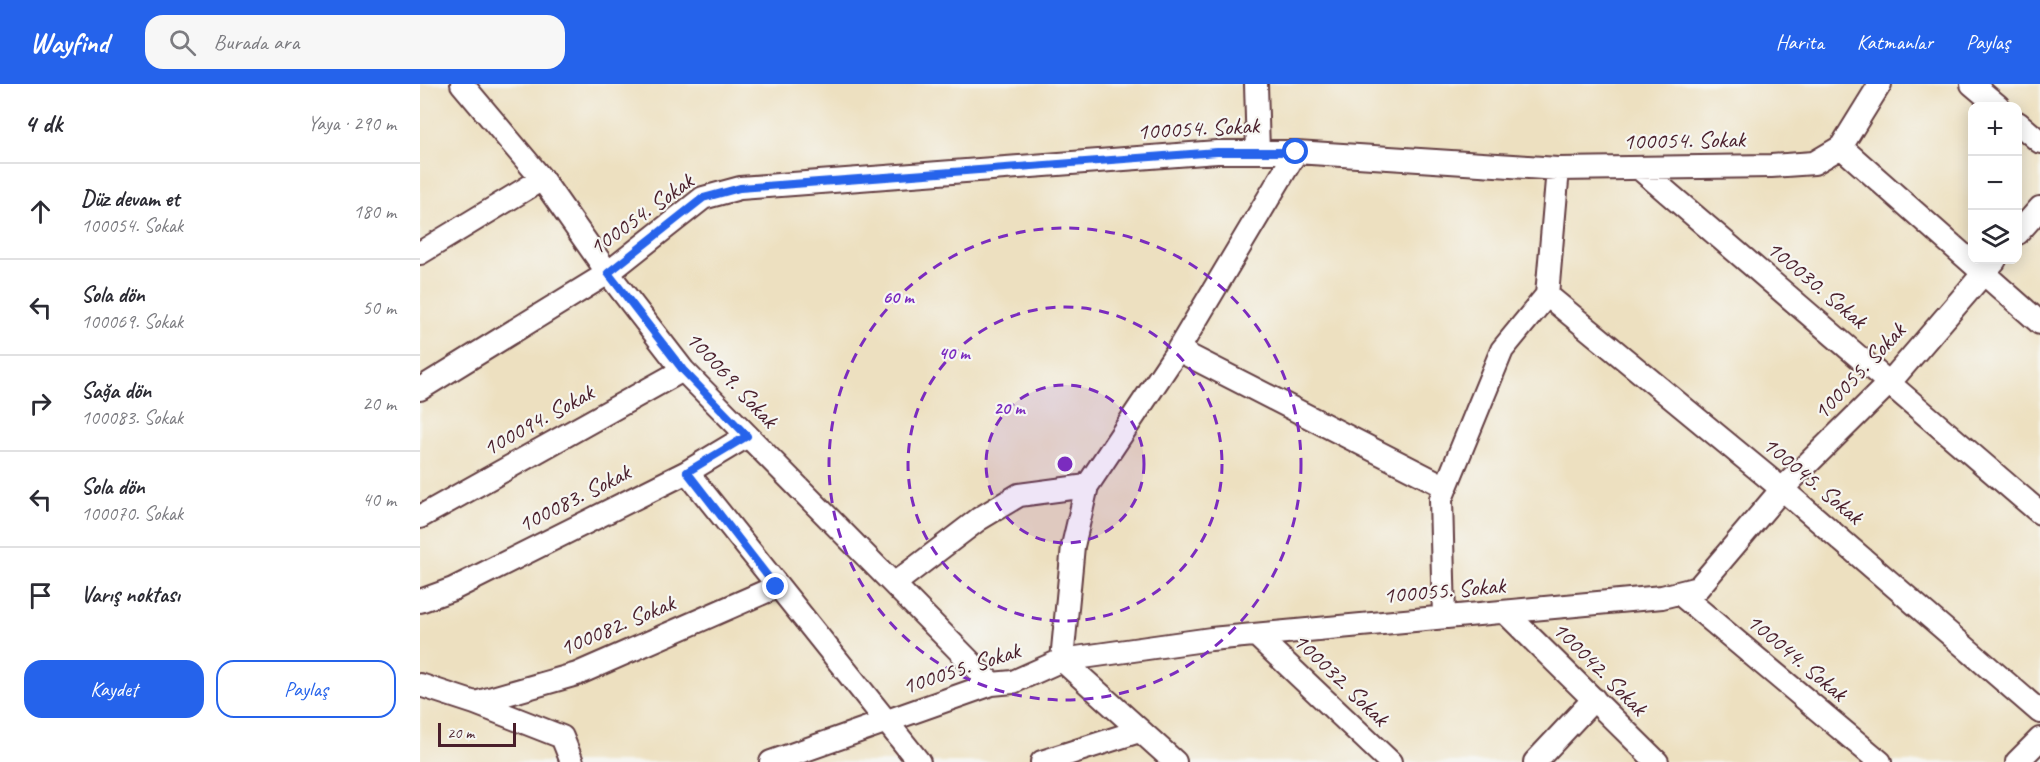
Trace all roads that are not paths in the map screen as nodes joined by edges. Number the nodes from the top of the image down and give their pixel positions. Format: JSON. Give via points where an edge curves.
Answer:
{"nodes":[{"id":1,"x":462,"y":84,"type":"edge"},
{"id":2,"x":1256,"y":84,"type":"edge"},
{"id":3,"x":1880,"y":84,"type":"edge"},
{"id":4,"x":1972,"y":84,"type":"edge"},
{"id":5,"x":1993,"y":102,"type":"edge"},
{"id":6,"x":2022,"y":126,"type":"edge"},
{"id":7,"x":2040,"y":142,"type":"edge"},
{"id":8,"x":1841,"y":147,"type":"junction"},
{"id":9,"x":1258,"y":152,"type":"junction"},
{"id":10,"x":1296,"y":152,"type":"junction"},
{"id":11,"x":1639,"y":168,"type":"junction"},
{"id":12,"x":1558,"y":169,"type":"junction"},
{"id":13,"x":542,"y":179,"type":"junction"},
{"id":14,"x":2040,"y":208,"type":"edge"},
{"id":15,"x":2022,"y":228,"type":"edge"},
{"id":16,"x":420,"y":252,"type":"edge"},
{"id":17,"x":1989,"y":266,"type":"edge"},
{"id":18,"x":608,"y":273,"type":"junction"},
{"id":19,"x":1547,"y":294,"type":"junction"},
{"id":20,"x":2040,"y":323,"type":"edge"},
{"id":21,"x":1178,"y":350,"type":"junction"},
{"id":22,"x":683,"y":370,"type":"junction"},
{"id":23,"x":1890,"y":382,"type":"junction"},
{"id":24,"x":420,"y":389,"type":"edge"},
{"id":25,"x":747,"y":436,"type":"junction"},
{"id":26,"x":687,"y":472,"type":"junction"},
{"id":27,"x":1087,"y":486,"type":"junction"},
{"id":28,"x":1446,"y":487,"type":"junction"},
{"id":29,"x":1782,"y":489,"type":"junction"},
{"id":30,"x":2040,"y":513,"type":"edge"},
{"id":31,"x":420,"y":517,"type":"edge"},
{"id":32,"x":894,"y":584,"type":"junction"},
{"id":33,"x":776,"y":587,"type":"junction"},
{"id":34,"x":1679,"y":593,"type":"junction"},
{"id":35,"x":420,"y":601,"type":"edge"},
{"id":36,"x":1506,"y":612,"type":"junction"},
{"id":37,"x":1444,"y":617,"type":"junction"},
{"id":38,"x":1256,"y":635,"type":"junction"},
{"id":39,"x":1062,"y":660,"type":"junction"},
{"id":40,"x":992,"y":684,"type":"junction"},
{"id":41,"x":420,"y":685,"type":"edge"},
{"id":42,"x":1594,"y":699,"type":"junction"},
{"id":43,"x":475,"y":703,"type":"junction"},
{"id":44,"x":2040,"y":712,"type":"edge"},
{"id":45,"x":886,"y":722,"type":"junction"},
{"id":46,"x":1139,"y":731,"type":"junction"},
{"id":47,"x":2040,"y":739,"type":"edge"},
{"id":48,"x":572,"y":762,"type":"edge"},
{"id":49,"x":771,"y":762,"type":"edge"},
{"id":50,"x":919,"y":762,"type":"edge"},
{"id":51,"x":1042,"y":762,"type":"edge"},
{"id":52,"x":1175,"y":762,"type":"edge"},
{"id":53,"x":1389,"y":762,"type":"edge"},
{"id":54,"x":1535,"y":762,"type":"edge"},
{"id":55,"x":1657,"y":762,"type":"edge"},
{"id":56,"x":1880,"y":762,"type":"edge"},
{"id":57,"x":2018,"y":762,"type":"edge"}],
"edges":[{"from":1,"to":13,"type":"street","name":"100069. Sokak"},
{"from":2,"to":9,"type":"street"},
{"from":3,"to":8,"type":"street"},
{"from":4,"to":5,"type":"street"},
{"from":6,"to":7,"type":"street"},
{"from":8,"to":11,"type":"street","name":"100054. Sokak","via":[[1814,163]]},
{"from":8,"to":17,"type":"street"},
{"from":9,"to":10,"type":"street","name":"100054. Sokak"},
{"from":9,"to":18,"type":"street","name":"100054. Sokak","via":[[740,188],[703,198]]},
{"from":10,"to":12,"type":"street","name":"100054. Sokak"},
{"from":10,"to":21,"type":"street"},
{"from":11,"to":12,"type":"street","name":"100054. Sokak"},
{"from":11,"to":23,"type":"street","name":"100030. Sokak"},
{"from":12,"to":19,"type":"street"},
{"from":13,"to":16,"type":"street"},
{"from":13,"to":18,"type":"street","name":"100069. Sokak"},
{"from":14,"to":15,"type":"street"},
{"from":17,"to":20,"type":"street"},
{"from":17,"to":23,"type":"street","name":"100055. Sokak"},
{"from":18,"to":22,"type":"street","name":"100069. Sokak"},
{"from":18,"to":24,"type":"street","name":"100054. Sokak"},
{"from":19,"to":28,"type":"street","via":[[1502,350]]},
{"from":19,"to":29,"type":"street","name":"100045. Sokak"},
{"from":21,"to":27,"type":"street"},
{"from":21,"to":28,"type":"street"},
{"from":22,"to":25,"type":"street","name":"100069. Sokak"},
{"from":22,"to":31,"type":"street","name":"100094. Sokak"},
{"from":23,"to":29,"type":"street","name":"100055. Sokak"},
{"from":23,"to":30,"type":"street","name":"100030. Sokak"},
{"from":25,"to":26,"type":"street","name":"100083. Sokak"},
{"from":25,"to":32,"type":"street","name":"100069. Sokak"},
{"from":26,"to":33,"type":"street"},
{"from":26,"to":35,"type":"street","name":"100083. Sokak","via":[[453,589]]},
{"from":27,"to":32,"type":"street","via":[[1019,495],[979,519]]},
{"from":27,"to":39,"type":"street","via":[[1073,546]]},
{"from":28,"to":37,"type":"street","via":[[1441,499]]},
{"from":29,"to":34,"type":"street","name":"100055. Sokak","via":[[1698,588]]},
{"from":29,"to":44,"type":"street","name":"100045. Sokak"},
{"from":32,"to":40,"type":"street","name":"100069. Sokak"},
{"from":33,"to":43,"type":"street","name":"100082. Sokak","via":[[577,674]]},
{"from":33,"to":45,"type":"street"},
{"from":34,"to":36,"type":"street","name":"100055. Sokak"},
{"from":34,"to":56,"type":"street","name":"100044. Sokak"},
{"from":36,"to":37,"type":"street","name":"100055. Sokak"},
{"from":36,"to":42,"type":"street","name":"100042. Sokak"},
{"from":37,"to":38,"type":"street","name":"100055. Sokak"},
{"from":38,"to":39,"type":"street","name":"100055. Sokak"},
{"from":38,"to":53,"type":"street","name":"100032. Sokak"},
{"from":39,"to":40,"type":"street","name":"100055. Sokak","via":[[1013,682]]},
{"from":39,"to":46,"type":"street"},
{"from":40,"to":45,"type":"street","name":"100055. Sokak"},
{"from":41,"to":43,"type":"street"},
{"from":42,"to":54,"type":"street"},
{"from":42,"to":55,"type":"street","name":"100042. Sokak"},
{"from":43,"to":48,"type":"street","via":[[562,737]]},
{"from":45,"to":49,"type":"street","name":"100055. Sokak"},
{"from":45,"to":50,"type":"street"},
{"from":46,"to":51,"type":"street"},
{"from":46,"to":52,"type":"street"},
{"from":47,"to":57,"type":"street"}]}
